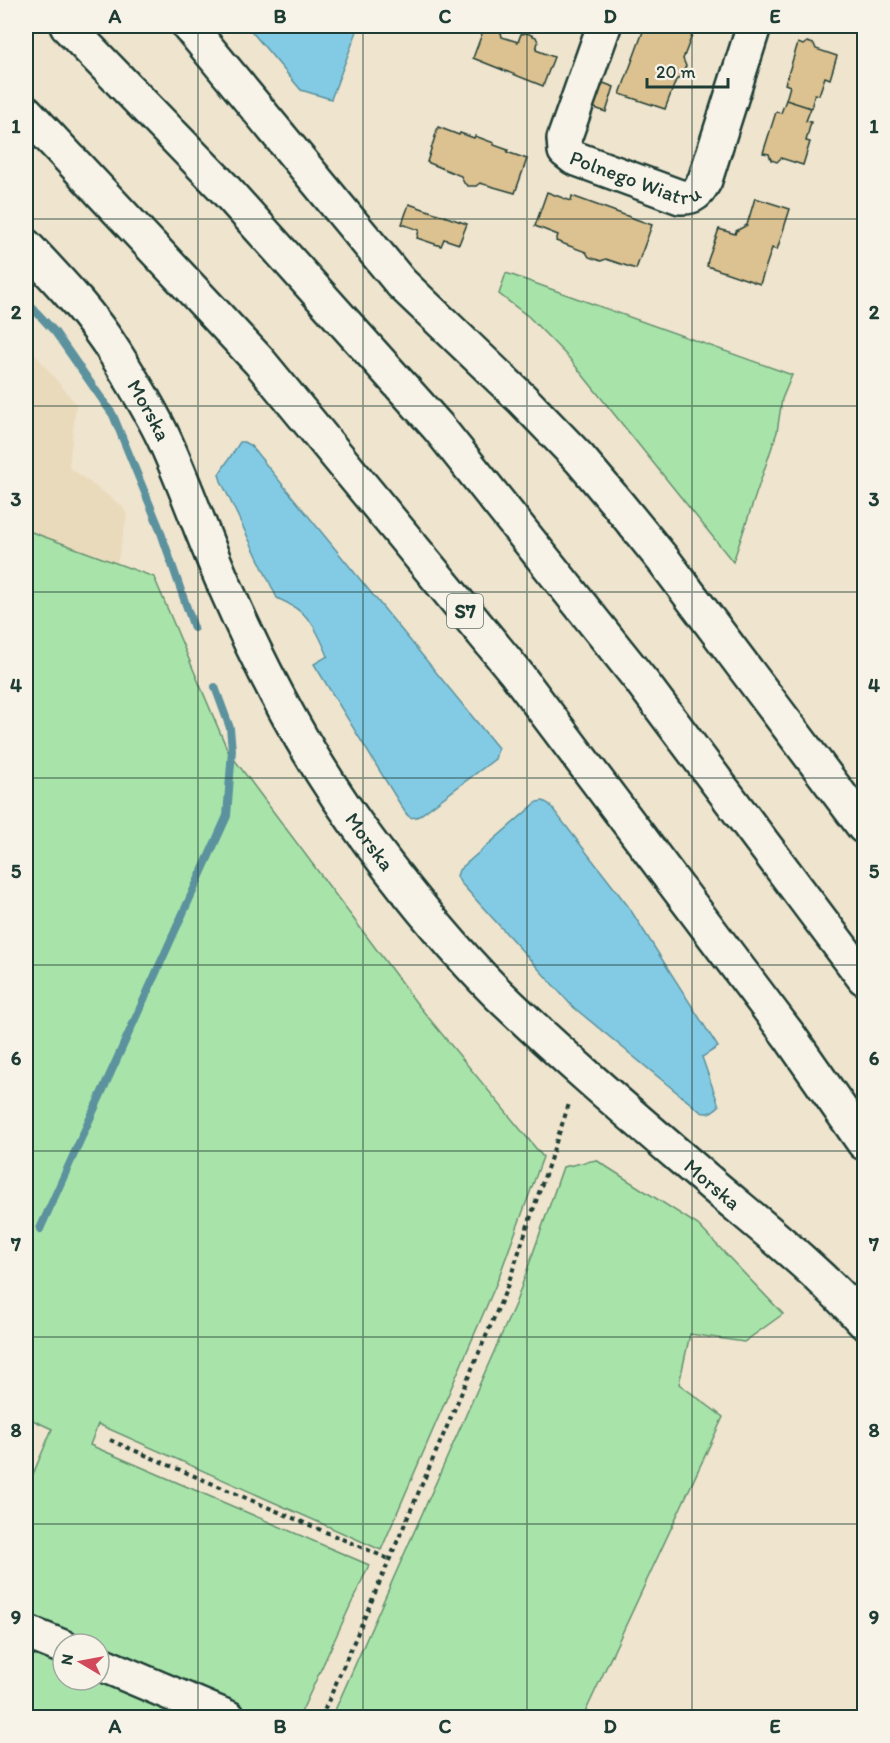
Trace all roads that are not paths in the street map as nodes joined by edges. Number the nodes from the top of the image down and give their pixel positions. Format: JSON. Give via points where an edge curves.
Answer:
{"nodes":[{"id":1,"x":67,"y":26,"type":"edge"},
{"id":2,"x":189,"y":26,"type":"edge"},
{"id":3,"x":604,"y":26,"type":"edge"},
{"id":4,"x":754,"y":26,"type":"edge"},
{"id":5,"x":26,"y":112,"type":"edge"},
{"id":6,"x":26,"y":246,"type":"edge"},
{"id":7,"x":864,"y":827,"type":"edge"},
{"id":8,"x":864,"y":978,"type":"edge"},
{"id":9,"x":864,"y":1143,"type":"edge"},
{"id":10,"x":864,"y":1322,"type":"edge"},
{"id":11,"x":26,"y":1632,"type":"edge"},
{"id":12,"x":51,"y":1642,"type":"edge"},
{"id":13,"x":111,"y":1668,"type":"edge"},
{"id":14,"x":229,"y":1718,"type":"edge"}],
"edges":[{"from":1,"to":8,"type":"main road","via":[[224,187],[438,427],[642,682]]},
{"from":2,"to":7,"type":"main road","via":[[401,283],[580,459],[665,562]]},
{"from":3,"to":4,"type":"main road","name":"Polnego Wiatru","via":[[568,125],[565,151],[574,158],[688,198],[705,180]]},
{"from":5,"to":9,"type":"main road","number":"S7","via":[[259,361],[516,673],[790,1037]]},
{"from":6,"to":10,"type":"main road","name":"Morska","via":[[72,294],[138,390],[165,441],[254,648],[286,710],[372,845],[435,925],[495,990],[785,1244]]},
{"from":11,"to":12,"type":"main road"},
{"from":13,"to":14,"type":"main road"}]}
